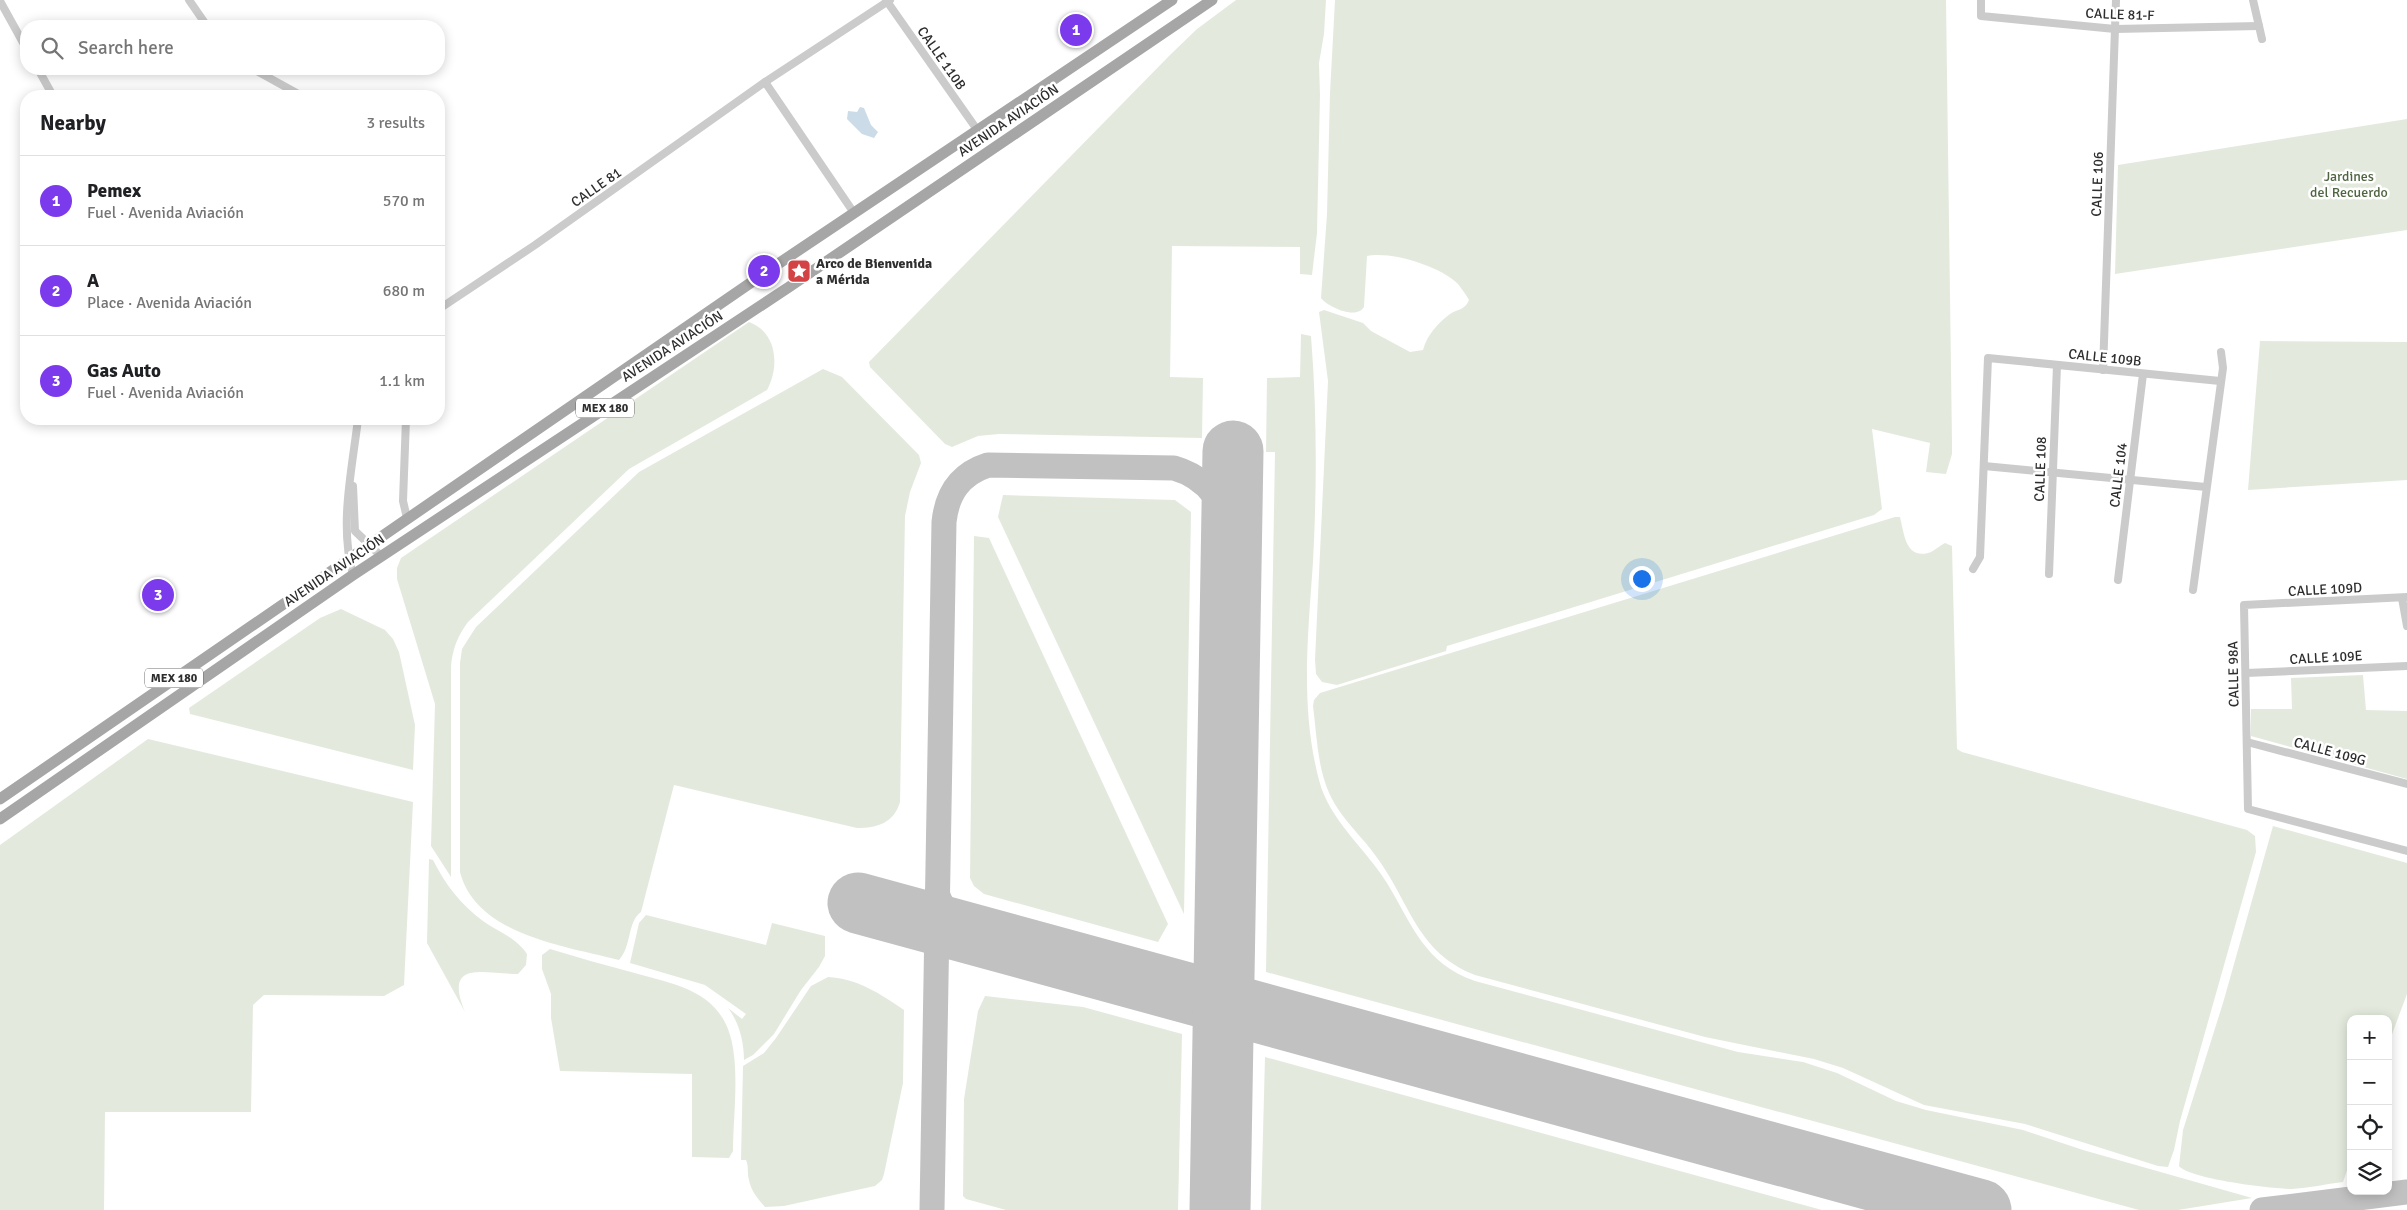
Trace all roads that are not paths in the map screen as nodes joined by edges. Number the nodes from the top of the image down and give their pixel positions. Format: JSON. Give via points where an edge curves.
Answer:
{"nodes":[{"id":1,"x":190,"y":0,"type":"edge"},
{"id":2,"x":1172,"y":0,"type":"edge"},
{"id":3,"x":1212,"y":0,"type":"edge"},
{"id":4,"x":1981,"y":0,"type":"edge"},
{"id":5,"x":2116,"y":0,"type":"edge"},
{"id":6,"x":2254,"y":0,"type":"edge"},
{"id":7,"x":0,"y":1,"type":"edge"},
{"id":8,"x":888,"y":1,"type":"edge"},
{"id":9,"x":203,"y":20,"type":"edge"},
{"id":10,"x":2259,"y":26,"type":"junction"},
{"id":11,"x":2115,"y":29,"type":"junction"},
{"id":12,"x":20,"y":37,"type":"edge"},
{"id":13,"x":2262,"y":39,"type":"dead end"},
{"id":14,"x":41,"y":75,"type":"edge"},
{"id":15,"x":264,"y":75,"type":"edge"},
{"id":16,"x":765,"y":82,"type":"junction"},
{"id":17,"x":50,"y":90,"type":"edge"},
{"id":18,"x":291,"y":90,"type":"edge"},
{"id":19,"x":978,"y":131,"type":"junction"},
{"id":20,"x":854,"y":213,"type":"junction"},
{"id":21,"x":445,"y":305,"type":"edge"},
{"id":22,"x":2221,"y":352,"type":"dead end"},
{"id":23,"x":2057,"y":365,"type":"junction"},
{"id":24,"x":2103,"y":370,"type":"junction"},
{"id":25,"x":2143,"y":374,"type":"junction"},
{"id":26,"x":2220,"y":381,"type":"junction"},
{"id":27,"x":357,"y":425,"type":"edge"},
{"id":28,"x":406,"y":425,"type":"edge"},
{"id":29,"x":1984,"y":466,"type":"junction"},
{"id":30,"x":2053,"y":472,"type":"junction"},
{"id":31,"x":352,"y":476,"type":"junction"},
{"id":32,"x":2130,"y":480,"type":"junction"},
{"id":33,"x":2206,"y":487,"type":"junction"},
{"id":34,"x":407,"y":518,"type":"junction"},
{"id":35,"x":368,"y":544,"type":"junction"},
{"id":36,"x":381,"y":556,"type":"junction"},
{"id":37,"x":348,"y":558,"type":"junction"},
{"id":38,"x":1973,"y":569,"type":"dead end"},
{"id":39,"x":2049,"y":574,"type":"dead end"},
{"id":40,"x":352,"y":575,"type":"junction"},
{"id":41,"x":2118,"y":580,"type":"dead end"},
{"id":42,"x":2193,"y":590,"type":"dead end"},
{"id":43,"x":2405,"y":598,"type":"edge"},
{"id":44,"x":2244,"y":605,"type":"joint"},
{"id":45,"x":2407,"y":626,"type":"edge"},
{"id":46,"x":2407,"y":666,"type":"edge"},
{"id":47,"x":2246,"y":673,"type":"junction"},
{"id":48,"x":2247,"y":742,"type":"junction"},
{"id":49,"x":2407,"y":784,"type":"edge"},
{"id":50,"x":0,"y":799,"type":"edge"},
{"id":51,"x":0,"y":819,"type":"edge"},
{"id":52,"x":2407,"y":851,"type":"edge"}],
"edges":[{"from":1,"to":9,"type":"street"},
{"from":2,"to":19,"type":"main road","name":"AVENIDA AVIACIÓN","number":"MEX 180"},
{"from":3,"to":36,"type":"main road","name":"AVENIDA AVIACIÓN","number":"MEX 180","via":[[789,287]]},
{"from":4,"to":11,"type":"street","name":"CALLE 81-F","via":[[1981,16]]},
{"from":5,"to":11,"type":"street","name":"CALLE 106"},
{"from":6,"to":10,"type":"street"},
{"from":7,"to":12,"type":"street"},
{"from":8,"to":16,"type":"street","name":"CALLE 81"},
{"from":8,"to":19,"type":"street","name":"CALLE 110B"},
{"from":10,"to":11,"type":"street","name":"CALLE 81-F"},
{"from":10,"to":13,"type":"street"},
{"from":11,"to":24,"type":"street","name":"CALLE 106"},
{"from":14,"to":17,"type":"street"},
{"from":15,"to":18,"type":"street"},
{"from":16,"to":20,"type":"street"},
{"from":16,"to":21,"type":"street","name":"CALLE 81"},
{"from":19,"to":20,"type":"main road","name":"AVENIDA AVIACIÓN","number":"MEX 180"},
{"from":20,"to":34,"type":"main road","name":"AVENIDA AVIACIÓN","number":"MEX 180"},
{"from":22,"to":26,"type":"street","via":[[2223,368]]},
{"from":23,"to":24,"type":"street","name":"CALLE 109B"},
{"from":23,"to":29,"type":"street","name":"CALLE 109B","via":[[1988,358]]},
{"from":23,"to":30,"type":"street","name":"CALLE 108"},
{"from":24,"to":25,"type":"street","name":"CALLE 109B"},
{"from":25,"to":26,"type":"street","name":"CALLE 109B"},
{"from":25,"to":32,"type":"street","name":"CALLE 104"},
{"from":26,"to":33,"type":"street"},
{"from":27,"to":31,"type":"street"},
{"from":28,"to":34,"type":"street","via":[[403,501]]},
{"from":29,"to":30,"type":"street"},
{"from":29,"to":38,"type":"street","via":[[1980,557]]},
{"from":30,"to":32,"type":"street"},
{"from":30,"to":39,"type":"street","name":"CALLE 108"},
{"from":31,"to":35,"type":"street","via":[[355,531]]},
{"from":31,"to":37,"type":"street","via":[[347,503]]},
{"from":32,"to":33,"type":"street"},
{"from":32,"to":41,"type":"street","name":"CALLE 104"},
{"from":33,"to":42,"type":"street"},
{"from":34,"to":35,"type":"main road","name":"AVENIDA AVIACIÓN","number":"MEX 180"},
{"from":35,"to":36,"type":"street"},
{"from":35,"to":37,"type":"main road","name":"AVENIDA AVIACIÓN","number":"MEX 180"},
{"from":36,"to":40,"type":"main road","name":"AVENIDA AVIACIÓN","number":"MEX 180"},
{"from":37,"to":40,"type":"street"},
{"from":37,"to":50,"type":"main road","name":"AVENIDA AVIACIÓN","number":"MEX 180"},
{"from":40,"to":51,"type":"main road","name":"AVENIDA AVIACIÓN","number":"MEX 180"},
{"from":43,"to":44,"type":"street","name":"CALLE 109D"},
{"from":43,"to":45,"type":"street"},
{"from":44,"to":47,"type":"street","name":"CALLE 98A"},
{"from":46,"to":47,"type":"street","name":"CALLE 109E"},
{"from":47,"to":48,"type":"street","name":"CALLE 98A"},
{"from":48,"to":49,"type":"street","name":"CALLE 109G"},
{"from":48,"to":52,"type":"street","name":"CALLE 98A","via":[[2248,809]]}]}
